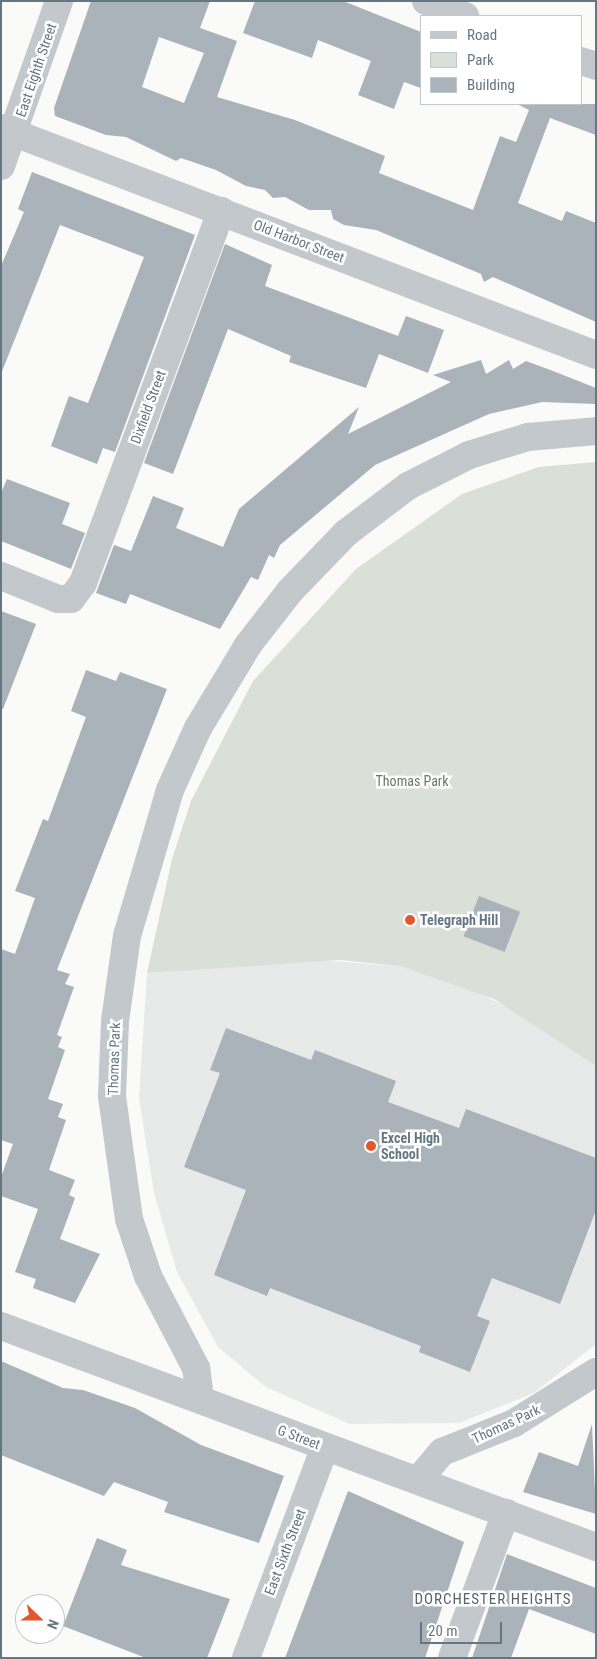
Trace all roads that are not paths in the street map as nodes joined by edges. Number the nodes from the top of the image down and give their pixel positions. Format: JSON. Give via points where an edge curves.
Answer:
{"nodes":[{"id":1,"x":59,"y":1,"type":"edge"},
{"id":2,"x":426,"y":1,"type":"edge"},
{"id":3,"x":462,"y":15,"type":"edge"},
{"id":4,"x":582,"y":61,"type":"edge"},
{"id":5,"x":596,"y":66,"type":"edge"},
{"id":6,"x":8,"y":130,"type":"edge"},
{"id":7,"x":1,"y":166,"type":"edge"},
{"id":8,"x":221,"y":211,"type":"junction"},
{"id":9,"x":596,"y":355,"type":"edge"},
{"id":10,"x":596,"y":431,"type":"edge"},
{"id":11,"x":1,"y":576,"type":"edge"},
{"id":12,"x":1,"y":1326,"type":"edge"},
{"id":13,"x":596,"y":1372,"type":"edge"},
{"id":14,"x":200,"y":1399,"type":"junction"},
{"id":15,"x":325,"y":1447,"type":"junction"},
{"id":16,"x":420,"y":1478,"type":"junction"},
{"id":17,"x":506,"y":1513,"type":"junction"},
{"id":18,"x":596,"y":1547,"type":"edge"},
{"id":19,"x":246,"y":1658,"type":"edge"},
{"id":20,"x":452,"y":1658,"type":"edge"}],
"edges":[{"from":1,"to":6,"type":"street","name":"East Eighth Street"},
{"from":2,"to":3,"type":"street"},
{"from":4,"to":5,"type":"street"},
{"from":6,"to":7,"type":"street","name":"East Eighth Street"},
{"from":6,"to":8,"type":"street","name":"Old Harbor Street"},
{"from":8,"to":9,"type":"street","name":"Old Harbor Street"},
{"from":8,"to":11,"type":"street","name":"Dixfield Street","via":[[83,583],[71,600],[58,599]]},
{"from":10,"to":14,"type":"street","name":"Thomas Park","via":[[528,437],[469,455],[408,486],[346,533],[290,591],[248,645],[215,696],[173,782],[146,858],[127,936],[115,1021],[112,1096],[129,1219],[148,1276],[196,1368]]},
{"from":12,"to":14,"type":"street","name":"G Street"},
{"from":13,"to":16,"type":"street","name":"Thomas Park","via":[[514,1423],[442,1452]]},
{"from":14,"to":15,"type":"street","name":"G Street"},
{"from":15,"to":16,"type":"street","name":"G Street"},
{"from":15,"to":19,"type":"street","name":"East Sixth Street"},
{"from":16,"to":17,"type":"street","name":"G Street"},
{"from":17,"to":18,"type":"street","name":"G Street"},
{"from":17,"to":20,"type":"street"}]}
